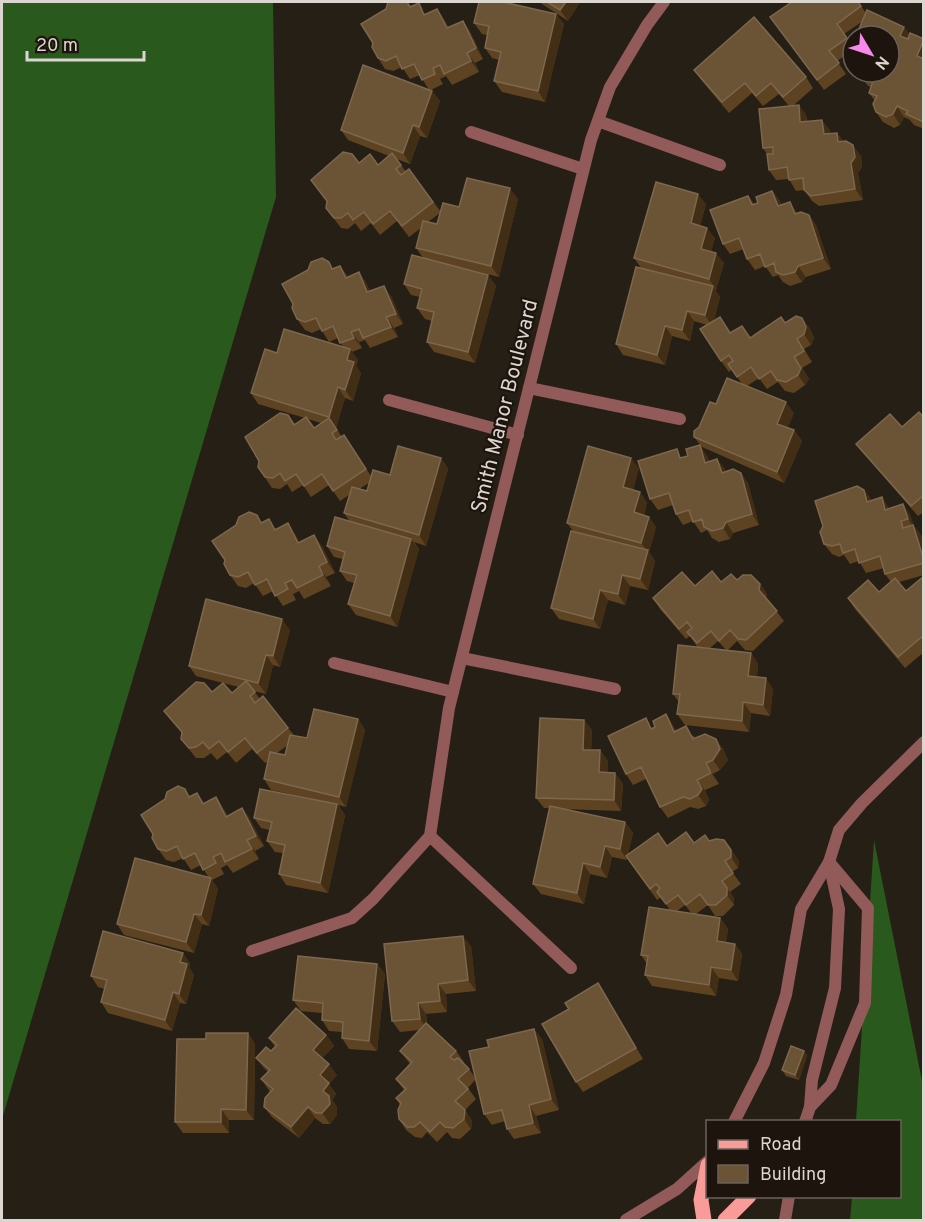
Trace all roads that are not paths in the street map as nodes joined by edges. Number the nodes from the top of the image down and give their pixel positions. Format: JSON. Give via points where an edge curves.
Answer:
{"nodes":[{"id":1,"x":664,"y":2,"type":"edge"},
{"id":2,"x":598,"y":121,"type":"junction"},
{"id":3,"x":471,"y":132,"type":"dead end"},
{"id":4,"x":720,"y":165,"type":"dead end"},
{"id":5,"x":583,"y":169,"type":"junction"},
{"id":6,"x":529,"y":387,"type":"junction"},
{"id":7,"x":389,"y":400,"type":"dead end"},
{"id":8,"x":680,"y":419,"type":"dead end"},
{"id":9,"x":518,"y":435,"type":"junction"},
{"id":10,"x":462,"y":658,"type":"junction"},
{"id":11,"x":334,"y":663,"type":"dead end"},
{"id":12,"x":615,"y":689,"type":"dead end"},
{"id":13,"x":453,"y":692,"type":"junction"},
{"id":14,"x":921,"y":751,"type":"edge"},
{"id":15,"x":430,"y":836,"type":"junction"},
{"id":16,"x":829,"y":862,"type":"junction"},
{"id":17,"x":252,"y":951,"type":"dead end"},
{"id":18,"x":571,"y":968,"type":"dead end"},
{"id":19,"x":810,"y":1107,"type":"junction"},
{"id":20,"x":735,"y":1120,"type":"edge"},
{"id":21,"x":806,"y":1120,"type":"edge"},
{"id":22,"x":706,"y":1163,"type":"edge"},
{"id":23,"x":706,"y":1176,"type":"edge"},
{"id":24,"x":748,"y":1198,"type":"edge"},
{"id":25,"x":789,"y":1198,"type":"edge"},
{"id":26,"x":626,"y":1221,"type":"edge"},
{"id":27,"x":704,"y":1221,"type":"edge"},
{"id":28,"x":725,"y":1221,"type":"edge"},
{"id":29,"x":785,"y":1221,"type":"edge"}],
"edges":[{"from":1,"to":2,"type":"street","name":"Smith Manor Boulevard","via":[[610,87]]},
{"from":2,"to":4,"type":"street"},
{"from":2,"to":5,"type":"street","name":"Smith Manor Boulevard"},
{"from":3,"to":5,"type":"street"},
{"from":5,"to":6,"type":"street","name":"Smith Manor Boulevard"},
{"from":6,"to":8,"type":"street"},
{"from":6,"to":9,"type":"street","name":"Smith Manor Boulevard"},
{"from":7,"to":9,"type":"street"},
{"from":9,"to":10,"type":"street","name":"Smith Manor Boulevard"},
{"from":10,"to":12,"type":"street"},
{"from":10,"to":13,"type":"street","name":"Smith Manor Boulevard"},
{"from":11,"to":13,"type":"street"},
{"from":13,"to":15,"type":"street","name":"Smith Manor Boulevard"},
{"from":14,"to":16,"type":"street","via":[[862,803],[839,830]]},
{"from":15,"to":17,"type":"street","via":[[352,918]]},
{"from":15,"to":18,"type":"street"},
{"from":16,"to":19,"type":"street","via":[[839,909],[835,988],[812,1080]]},
{"from":16,"to":19,"type":"street","via":[[868,908],[865,1003],[831,1085]]},
{"from":16,"to":20,"type":"street","via":[[801,909],[786,995],[764,1063]]},
{"from":19,"to":21,"type":"street"},
{"from":22,"to":26,"type":"street","via":[[677,1189]]},
{"from":23,"to":27,"type":"main road","via":[[701,1200]]},
{"from":24,"to":28,"type":"main road"},
{"from":25,"to":29,"type":"street"}]}
